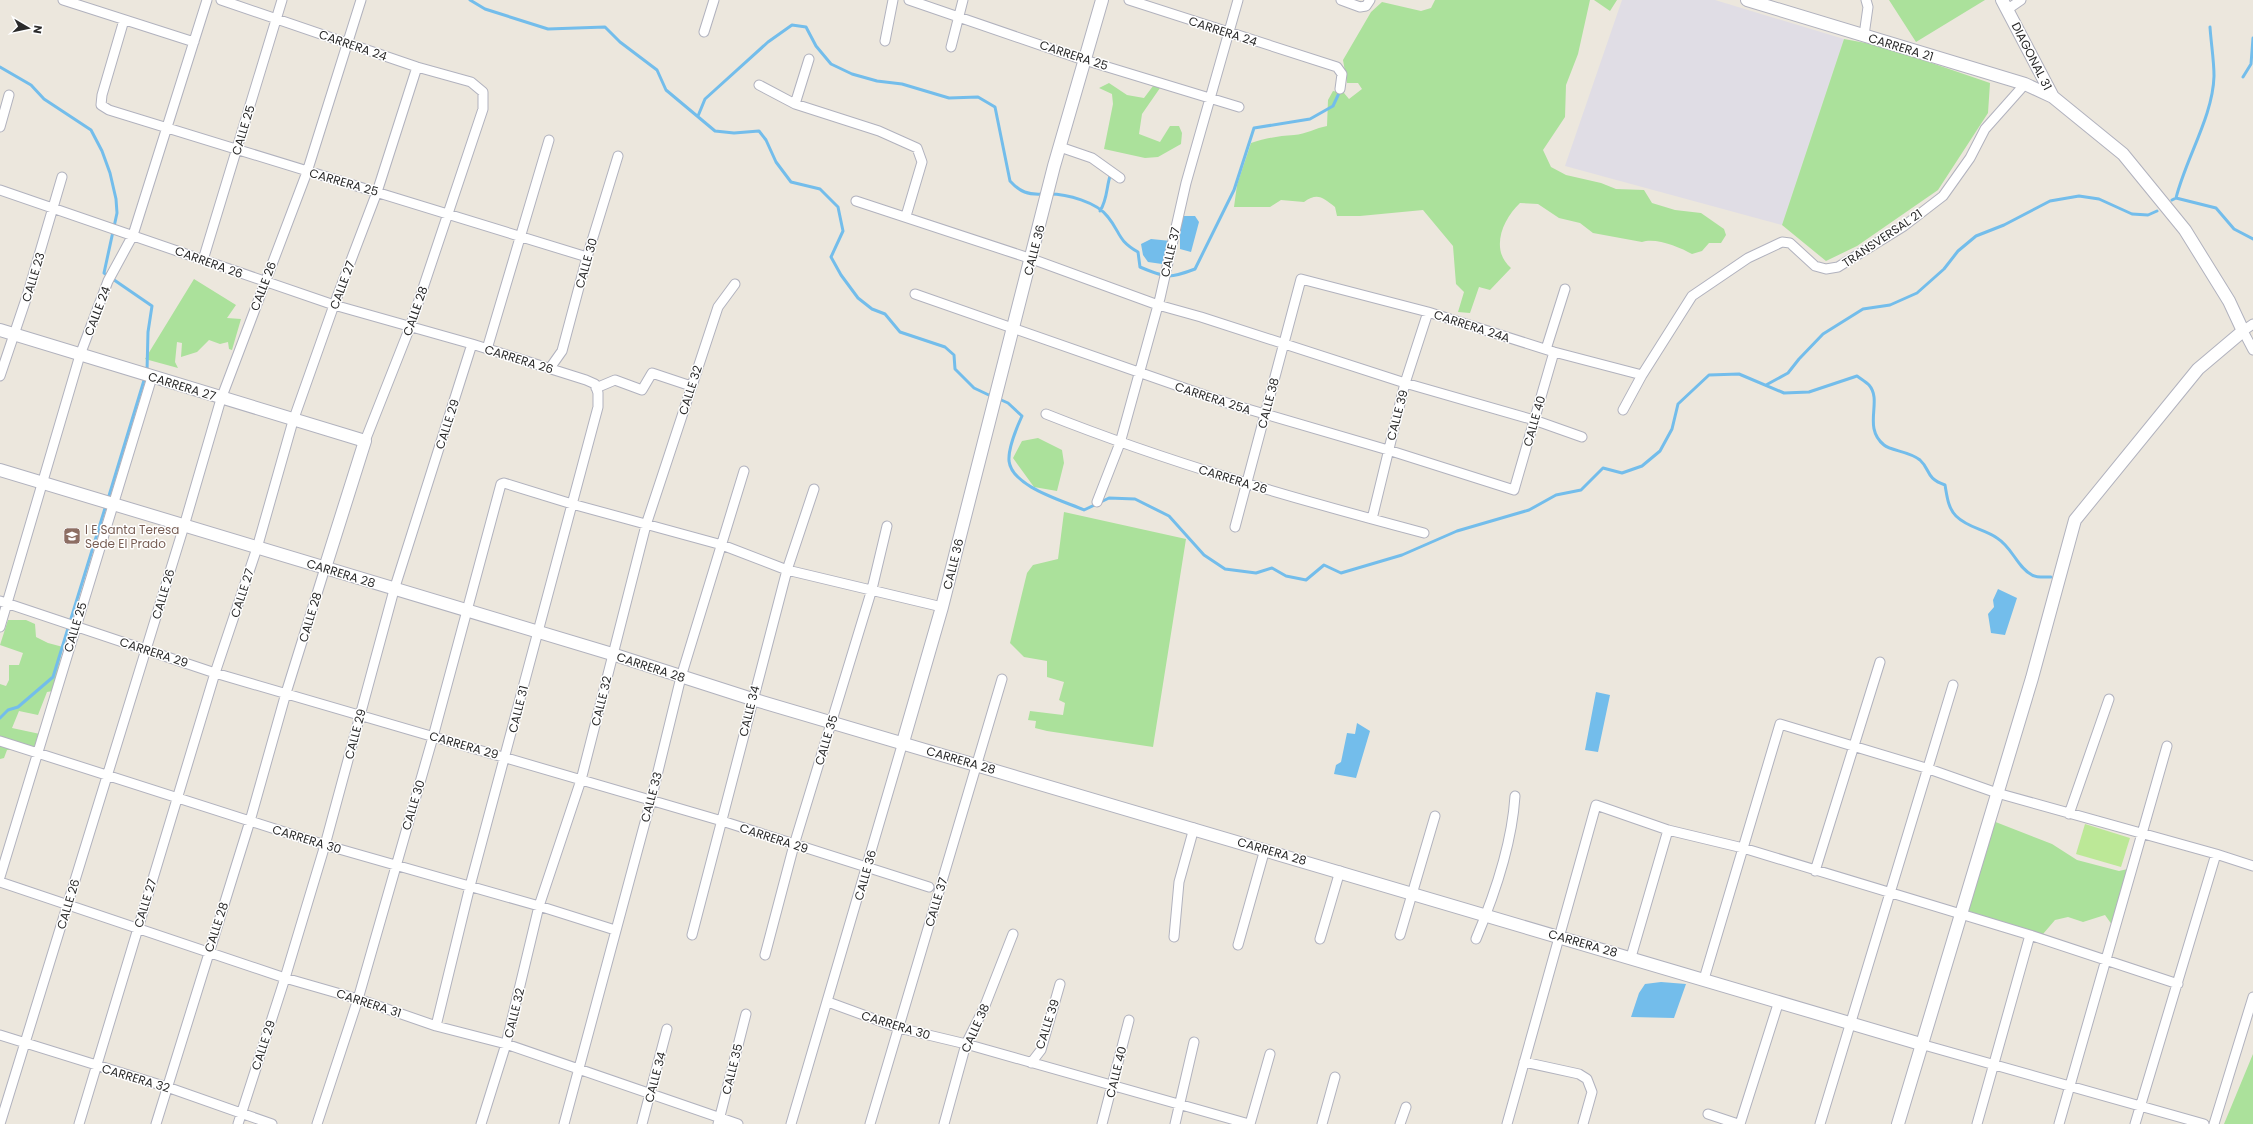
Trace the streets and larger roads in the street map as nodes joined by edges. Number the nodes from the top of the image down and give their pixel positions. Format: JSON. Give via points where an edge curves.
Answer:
{"nodes":[{"id":1,"x":64,"y":0,"type":"edge"},
{"id":2,"x":207,"y":0,"type":"edge"},
{"id":3,"x":221,"y":0,"type":"edge"},
{"id":4,"x":282,"y":0,"type":"edge"},
{"id":5,"x":361,"y":0,"type":"edge"},
{"id":6,"x":714,"y":0,"type":"edge"},
{"id":7,"x":893,"y":0,"type":"edge"},
{"id":8,"x":909,"y":0,"type":"edge"},
{"id":9,"x":964,"y":0,"type":"edge"},
{"id":10,"x":1102,"y":0,"type":"edge"},
{"id":11,"x":1129,"y":0,"type":"edge"},
{"id":12,"x":1238,"y":0,"type":"edge"},
{"id":13,"x":1341,"y":0,"type":"edge"},
{"id":14,"x":1747,"y":0,"type":"edge"},
{"id":15,"x":1866,"y":0,"type":"edge"},
{"id":16,"x":2021,"y":0,"type":"edge"},
{"id":17,"x":1368,"y":3,"type":"edge"},
{"id":18,"x":2005,"y":4,"type":"edge"},
{"id":19,"x":959,"y":16,"type":"junction"},
{"id":20,"x":277,"y":18,"type":"junction"},
{"id":21,"x":124,"y":20,"type":"junction"},
{"id":22,"x":704,"y":32,"type":"dead end"},
{"id":23,"x":1228,"y":32,"type":"junction"},
{"id":24,"x":1864,"y":35,"type":"junction"},
{"id":25,"x":885,"y":41,"type":"dead end"},
{"id":26,"x":194,"y":42,"type":"junction"},
{"id":27,"x":347,"y":43,"type":"junction"},
{"id":28,"x":951,"y":47,"type":"dead end"},
{"id":29,"x":809,"y":59,"type":"dead end"},
{"id":30,"x":1086,"y":60,"type":"junction"},
{"id":31,"x":417,"y":67,"type":"junction"},
{"id":32,"x":2025,"y":84,"type":"junction"},
{"id":33,"x":758,"y":85,"type":"dead end"},
{"id":34,"x":1340,"y":89,"type":"dead end"},
{"id":35,"x":483,"y":92,"type":"joint"},
{"id":36,"x":9,"y":95,"type":"dead end"},
{"id":37,"x":2053,"y":97,"type":"junction"},
{"id":38,"x":1209,"y":98,"type":"junction"},
{"id":39,"x":795,"y":104,"type":"junction"},
{"id":40,"x":1239,"y":107,"type":"dead end"},
{"id":41,"x":0,"y":127,"type":"edge"},
{"id":42,"x":166,"y":127,"type":"junction"},
{"id":43,"x":549,"y":140,"type":"dead end"},
{"id":44,"x":1060,"y":147,"type":"junction"},
{"id":45,"x":237,"y":150,"type":"junction"},
{"id":46,"x":618,"y":156,"type":"dead end"},
{"id":47,"x":307,"y":172,"type":"junction"},
{"id":48,"x":62,"y":177,"type":"dead end"},
{"id":49,"x":1120,"y":178,"type":"dead end"},
{"id":50,"x":0,"y":190,"type":"edge"},
{"id":51,"x":377,"y":192,"type":"junction"},
{"id":52,"x":856,"y":201,"type":"dead end"},
{"id":53,"x":53,"y":208,"type":"junction"},
{"id":54,"x":446,"y":215,"type":"junction"},
{"id":55,"x":906,"y":216,"type":"junction"},
{"id":56,"x":133,"y":235,"type":"junction"},
{"id":57,"x":521,"y":237,"type":"junction"},
{"id":58,"x":587,"y":257,"type":"junction"},
{"id":59,"x":1032,"y":259,"type":"junction"},
{"id":60,"x":203,"y":260,"type":"junction"},
{"id":61,"x":1301,"y":279,"type":"joint"},
{"id":62,"x":264,"y":282,"type":"junction"},
{"id":63,"x":735,"y":284,"type":"dead end"},
{"id":64,"x":1565,"y":289,"type":"dead end"},
{"id":65,"x":915,"y":294,"type":"dead end"},
{"id":66,"x":1159,"y":302,"type":"junction"},
{"id":67,"x":334,"y":306,"type":"junction"},
{"id":68,"x":1428,"y":312,"type":"junction"},
{"id":69,"x":410,"y":327,"type":"junction"},
{"id":70,"x":2248,"y":327,"type":"edge"},
{"id":71,"x":0,"y":330,"type":"edge"},
{"id":72,"x":1013,"y":330,"type":"junction"},
{"id":73,"x":13,"y":334,"type":"junction"},
{"id":74,"x":472,"y":344,"type":"junction"},
{"id":75,"x":1284,"y":344,"type":"junction"},
{"id":76,"x":487,"y":349,"type":"junction"},
{"id":77,"x":2253,"y":350,"type":"edge"},
{"id":78,"x":1551,"y":351,"type":"junction"},
{"id":79,"x":80,"y":355,"type":"junction"},
{"id":80,"x":550,"y":368,"type":"junction"},
{"id":81,"x":1139,"y":373,"type":"junction"},
{"id":82,"x":1642,"y":375,"type":"junction"},
{"id":83,"x":0,"y":376,"type":"edge"},
{"id":84,"x":152,"y":377,"type":"junction"},
{"id":85,"x":1405,"y":383,"type":"junction"},
{"id":86,"x":691,"y":386,"type":"junction"},
{"id":87,"x":597,"y":390,"type":"junction"},
{"id":88,"x":221,"y":399,"type":"junction"},
{"id":89,"x":1623,"y":410,"type":"dead end"},
{"id":90,"x":1046,"y":414,"type":"dead end"},
{"id":91,"x":1265,"y":414,"type":"junction"},
{"id":92,"x":1534,"y":420,"type":"junction"},
{"id":93,"x":294,"y":421,"type":"junction"},
{"id":94,"x":1582,"y":437,"type":"dead end"},
{"id":95,"x":365,"y":441,"type":"junction"},
{"id":96,"x":1120,"y":443,"type":"junction"},
{"id":97,"x":1388,"y":450,"type":"junction"},
{"id":98,"x":0,"y":470,"type":"edge"},
{"id":99,"x":744,"y":471,"type":"dead end"},
{"id":100,"x":43,"y":484,"type":"junction"},
{"id":101,"x":1247,"y":484,"type":"junction"},
{"id":102,"x":814,"y":488,"type":"dead end"},
{"id":103,"x":1514,"y":490,"type":"joint"},
{"id":104,"x":1097,"y":502,"type":"dead end"},
{"id":105,"x":572,"y":504,"type":"junction"},
{"id":106,"x":114,"y":505,"type":"junction"},
{"id":107,"x":1372,"y":519,"type":"junction"},
{"id":108,"x":646,"y":525,"type":"junction"},
{"id":109,"x":184,"y":526,"type":"junction"},
{"id":110,"x":887,"y":526,"type":"dead end"},
{"id":111,"x":1235,"y":527,"type":"dead end"},
{"id":112,"x":1424,"y":534,"type":"dead end"},
{"id":113,"x":722,"y":545,"type":"junction"},
{"id":114,"x":256,"y":548,"type":"junction"},
{"id":115,"x":325,"y":568,"type":"junction"},
{"id":116,"x":787,"y":570,"type":"junction"},
{"id":117,"x":872,"y":589,"type":"junction"},
{"id":118,"x":394,"y":590,"type":"junction"},
{"id":119,"x":4,"y":602,"type":"edge"},
{"id":120,"x":942,"y":607,"type":"junction"},
{"id":121,"x":468,"y":612,"type":"junction"},
{"id":122,"x":76,"y":626,"type":"junction"},
{"id":123,"x":0,"y":627,"type":"edge"},
{"id":124,"x":538,"y":632,"type":"junction"},
{"id":125,"x":145,"y":650,"type":"junction"},
{"id":126,"x":612,"y":654,"type":"junction"},
{"id":127,"x":1880,"y":662,"type":"dead end"},
{"id":128,"x":215,"y":673,"type":"junction"},
{"id":129,"x":681,"y":677,"type":"junction"},
{"id":130,"x":1002,"y":679,"type":"dead end"},
{"id":131,"x":1953,"y":685,"type":"dead end"},
{"id":132,"x":286,"y":693,"type":"junction"},
{"id":133,"x":752,"y":699,"type":"junction"},
{"id":134,"x":2109,"y":699,"type":"dead end"},
{"id":135,"x":360,"y":714,"type":"junction"},
{"id":136,"x":832,"y":722,"type":"junction"},
{"id":137,"x":433,"y":737,"type":"junction"},
{"id":138,"x":0,"y":741,"type":"edge"},
{"id":139,"x":903,"y":742,"type":"junction"},
{"id":140,"x":2167,"y":746,"type":"dead end"},
{"id":141,"x":1853,"y":747,"type":"junction"},
{"id":142,"x":37,"y":754,"type":"junction"},
{"id":143,"x":506,"y":757,"type":"junction"},
{"id":144,"x":976,"y":764,"type":"junction"},
{"id":145,"x":1929,"y":769,"type":"junction"},
{"id":146,"x":108,"y":775,"type":"junction"},
{"id":147,"x":581,"y":780,"type":"junction"},
{"id":148,"x":1997,"y":793,"type":"junction"},
{"id":149,"x":1515,"y":796,"type":"dead end"},
{"id":150,"x":178,"y":797,"type":"junction"},
{"id":151,"x":651,"y":800,"type":"junction"},
{"id":152,"x":2069,"y":814,"type":"junction"},
{"id":153,"x":1435,"y":816,"type":"dead end"},
{"id":154,"x":250,"y":821,"type":"junction"},
{"id":155,"x":722,"y":821,"type":"junction"},
{"id":156,"x":1194,"y":828,"type":"junction"},
{"id":157,"x":1668,"y":830,"type":"junction"},
{"id":158,"x":2142,"y":833,"type":"junction"},
{"id":159,"x":325,"y":845,"type":"junction"},
{"id":160,"x":794,"y":845,"type":"junction"},
{"id":161,"x":1742,"y":848,"type":"junction"},
{"id":162,"x":1265,"y":849,"type":"junction"},
{"id":163,"x":2216,"y":854,"type":"junction"},
{"id":164,"x":395,"y":866,"type":"junction"},
{"id":165,"x":2253,"y":866,"type":"edge"},
{"id":166,"x":867,"y":868,"type":"junction"},
{"id":167,"x":1340,"y":871,"type":"junction"},
{"id":168,"x":1815,"y":871,"type":"junction"},
{"id":169,"x":0,"y":877,"type":"edge"},
{"id":170,"x":0,"y":882,"type":"edge"},
{"id":171,"x":470,"y":886,"type":"junction"},
{"id":172,"x":929,"y":887,"type":"dead end"},
{"id":173,"x":1413,"y":893,"type":"junction"},
{"id":174,"x":1888,"y":894,"type":"junction"},
{"id":175,"x":67,"y":905,"type":"junction"},
{"id":176,"x":539,"y":906,"type":"junction"},
{"id":177,"x":1486,"y":915,"type":"junction"},
{"id":178,"x":1961,"y":916,"type":"junction"},
{"id":179,"x":137,"y":928,"type":"junction"},
{"id":180,"x":615,"y":930,"type":"junction"},
{"id":181,"x":1013,"y":934,"type":"dead end"},
{"id":182,"x":692,"y":935,"type":"dead end"},
{"id":183,"x":1400,"y":935,"type":"dead end"},
{"id":184,"x":2030,"y":935,"type":"junction"},
{"id":185,"x":1559,"y":936,"type":"junction"},
{"id":186,"x":1174,"y":937,"type":"dead end"},
{"id":187,"x":1320,"y":939,"type":"dead end"},
{"id":188,"x":1476,"y":939,"type":"dead end"},
{"id":189,"x":1238,"y":945,"type":"dead end"},
{"id":190,"x":208,"y":952,"type":"junction"},
{"id":191,"x":765,"y":955,"type":"dead end"},
{"id":192,"x":1632,"y":958,"type":"junction"},
{"id":193,"x":2106,"y":960,"type":"junction"},
{"id":194,"x":285,"y":978,"type":"junction"},
{"id":195,"x":1704,"y":979,"type":"junction"},
{"id":196,"x":1060,"y":984,"type":"dead end"},
{"id":197,"x":2178,"y":984,"type":"junction"},
{"id":198,"x":2253,"y":997,"type":"edge"},
{"id":199,"x":358,"y":999,"type":"junction"},
{"id":200,"x":1779,"y":1001,"type":"junction"},
{"id":201,"x":828,"y":1002,"type":"junction"},
{"id":202,"x":746,"y":1014,"type":"dead end"},
{"id":203,"x":1129,"y":1020,"type":"dead end"},
{"id":204,"x":1850,"y":1022,"type":"junction"},
{"id":205,"x":436,"y":1026,"type":"junction"},
{"id":206,"x":898,"y":1028,"type":"junction"},
{"id":207,"x":667,"y":1029,"type":"dead end"},
{"id":208,"x":0,"y":1035,"type":"edge"},
{"id":209,"x":1194,"y":1042,"type":"dead end"},
{"id":210,"x":25,"y":1044,"type":"junction"},
{"id":211,"x":506,"y":1044,"type":"junction"},
{"id":212,"x":966,"y":1044,"type":"junction"},
{"id":213,"x":1924,"y":1045,"type":"junction"},
{"id":214,"x":1270,"y":1054,"type":"dead end"},
{"id":215,"x":1524,"y":1062,"type":"junction"},
{"id":216,"x":1031,"y":1063,"type":"junction"},
{"id":217,"x":1993,"y":1064,"type":"junction"},
{"id":218,"x":98,"y":1066,"type":"junction"},
{"id":219,"x":579,"y":1070,"type":"junction"},
{"id":220,"x":1334,"y":1077,"type":"dead end"},
{"id":221,"x":1113,"y":1086,"type":"junction"},
{"id":222,"x":2070,"y":1086,"type":"junction"},
{"id":223,"x":167,"y":1087,"type":"junction"},
{"id":224,"x":650,"y":1095,"type":"junction"},
{"id":225,"x":1181,"y":1105,"type":"junction"},
{"id":226,"x":2140,"y":1106,"type":"junction"},
{"id":227,"x":1406,"y":1107,"type":"dead end"},
{"id":228,"x":241,"y":1114,"type":"junction"},
{"id":229,"x":1708,"y":1114,"type":"dead end"},
{"id":230,"x":718,"y":1121,"type":"edge"},
{"id":231,"x":0,"y":1124,"type":"edge"},
{"id":232,"x":79,"y":1124,"type":"edge"},
{"id":233,"x":156,"y":1124,"type":"edge"},
{"id":234,"x":238,"y":1124,"type":"edge"},
{"id":235,"x":272,"y":1124,"type":"edge"},
{"id":236,"x":317,"y":1124,"type":"edge"},
{"id":237,"x":481,"y":1124,"type":"edge"},
{"id":238,"x":564,"y":1124,"type":"edge"},
{"id":239,"x":642,"y":1124,"type":"edge"},
{"id":240,"x":738,"y":1124,"type":"edge"},
{"id":241,"x":791,"y":1124,"type":"edge"},
{"id":242,"x":870,"y":1124,"type":"edge"},
{"id":243,"x":944,"y":1124,"type":"edge"},
{"id":244,"x":1102,"y":1124,"type":"edge"},
{"id":245,"x":1175,"y":1124,"type":"edge"},
{"id":246,"x":1250,"y":1124,"type":"edge"},
{"id":247,"x":1322,"y":1124,"type":"edge"},
{"id":248,"x":1400,"y":1124,"type":"edge"},
{"id":249,"x":1507,"y":1124,"type":"edge"},
{"id":250,"x":1583,"y":1124,"type":"edge"},
{"id":251,"x":1739,"y":1124,"type":"edge"},
{"id":252,"x":1820,"y":1124,"type":"edge"},
{"id":253,"x":1898,"y":1124,"type":"edge"},
{"id":254,"x":1976,"y":1124,"type":"edge"},
{"id":255,"x":2059,"y":1124,"type":"edge"},
{"id":256,"x":2135,"y":1124,"type":"edge"},
{"id":257,"x":2204,"y":1124,"type":"edge"},
{"id":258,"x":2214,"y":1124,"type":"edge"}],
"edges":[{"from":1,"to":21,"type":"street"},
{"from":2,"to":26,"type":"street","name":"CALLE 24"},
{"from":3,"to":20,"type":"street","name":"CARRERA 24"},
{"from":4,"to":20,"type":"street","name":"CALLE 25"},
{"from":5,"to":27,"type":"street","name":"CALLE 26"},
{"from":6,"to":22,"type":"street"},
{"from":7,"to":25,"type":"street"},
{"from":8,"to":19,"type":"street","name":"CARRERA 25"},
{"from":9,"to":19,"type":"street"},
{"from":10,"to":30,"type":"street","name":"CALLE 36"},
{"from":11,"to":23,"type":"street","name":"CARRERA 24"},
{"from":12,"to":23,"type":"street","name":"CALLE 37"},
{"from":13,"to":17,"type":"street","via":[[1360,7]]},
{"from":14,"to":24,"type":"street","name":"CARRERA 21"},
{"from":15,"to":24,"type":"street","via":[[1868,7]]},
{"from":16,"to":18,"type":"street"},
{"from":18,"to":37,"type":"street","name":"DIAGONAL 31"},
{"from":19,"to":28,"type":"street"},
{"from":19,"to":30,"type":"street","name":"CARRERA 25"},
{"from":20,"to":27,"type":"street","name":"CARRERA 24"},
{"from":20,"to":45,"type":"street","name":"CALLE 25"},
{"from":21,"to":26,"type":"street"},
{"from":21,"to":42,"type":"street","name":"CARRERA 25","via":[[101,105],[109,110]]},
{"from":23,"to":34,"type":"street","name":"CARRERA 24","via":[[1337,67],[1342,74]]},
{"from":23,"to":38,"type":"street","name":"CALLE 37"},
{"from":24,"to":32,"type":"street","name":"CARRERA 21"},
{"from":26,"to":42,"type":"street","name":"CALLE 24"},
{"from":27,"to":31,"type":"street","name":"CARRERA 24"},
{"from":27,"to":47,"type":"street","name":"CALLE 26"},
{"from":29,"to":39,"type":"street"},
{"from":30,"to":38,"type":"street","name":"CARRERA 25"},
{"from":30,"to":44,"type":"street","name":"CALLE 36"},
{"from":31,"to":35,"type":"street","name":"CARRERA 24","via":[[471,82]]},
{"from":31,"to":51,"type":"street","name":"CALLE 27"},
{"from":32,"to":37,"type":"street","name":"CARRERA 21"},
{"from":32,"to":82,"type":"street","name":"TRANSVERSAL 21","via":[[1985,129],[1970,158],[1943,196],[1838,267],[1826,269],[1815,266],[1790,243],[1782,242],[1748,258],[1692,296]]},
{"from":33,"to":39,"type":"street"},
{"from":35,"to":54,"type":"street","name":"CALLE 28","via":[[483,109]]},
{"from":36,"to":41,"type":"street"},
{"from":37,"to":70,"type":"street","name":"DIAGONAL 31","via":[[2123,154],[2186,230],[2229,301]]},
{"from":38,"to":40,"type":"street","name":"CARRERA 25"},
{"from":38,"to":66,"type":"street","name":"CALLE 37","via":[[1186,183]]},
{"from":39,"to":55,"type":"street","via":[[917,148],[922,162]]},
{"from":42,"to":45,"type":"street","name":"CARRERA 25"},
{"from":42,"to":56,"type":"street","name":"CALLE 24"},
{"from":43,"to":57,"type":"street"},
{"from":44,"to":49,"type":"street","via":[[1092,158]]},
{"from":44,"to":59,"type":"street","name":"CALLE 36"},
{"from":45,"to":47,"type":"street","name":"CARRERA 25"},
{"from":45,"to":60,"type":"street","name":"CALLE 25"},
{"from":46,"to":58,"type":"street","name":"CALLE 30"},
{"from":47,"to":51,"type":"street","name":"CARRERA 25"},
{"from":47,"to":62,"type":"street","name":"CALLE 26"},
{"from":48,"to":53,"type":"street","name":"CALLE 23"},
{"from":50,"to":53,"type":"street","name":"CARRERA 26"},
{"from":51,"to":54,"type":"street","name":"CARRERA 25"},
{"from":51,"to":67,"type":"street","name":"CALLE 27"},
{"from":52,"to":55,"type":"street"},
{"from":53,"to":56,"type":"street","name":"CARRERA 26"},
{"from":53,"to":73,"type":"street","name":"CALLE 23"},
{"from":54,"to":57,"type":"street","name":"CARRERA 25"},
{"from":54,"to":69,"type":"street","name":"CALLE 28"},
{"from":55,"to":59,"type":"street"},
{"from":56,"to":60,"type":"street","name":"CARRERA 26"},
{"from":56,"to":79,"type":"street","name":"CALLE 24","via":[[108,281]]},
{"from":57,"to":58,"type":"street","name":"CARRERA 25"},
{"from":57,"to":76,"type":"street"},
{"from":58,"to":80,"type":"street","name":"CALLE 30","via":[[562,351]]},
{"from":59,"to":66,"type":"street"},
{"from":59,"to":72,"type":"street","name":"CALLE 36"},
{"from":60,"to":62,"type":"street","name":"CARRERA 26"},
{"from":61,"to":68,"type":"street","name":"CARRERA 24A"},
{"from":61,"to":75,"type":"street","name":"CALLE 38"},
{"from":62,"to":67,"type":"street","name":"CARRERA 26"},
{"from":62,"to":88,"type":"street","name":"CALLE 26"},
{"from":63,"to":86,"type":"street","name":"CALLE 32","via":[[718,308]]},
{"from":64,"to":78,"type":"street","name":"CALLE 40","via":[[1548,346]]},
{"from":65,"to":72,"type":"street","name":"CARRERA 25A"},
{"from":66,"to":75,"type":"street"},
{"from":66,"to":81,"type":"street","name":"CALLE 37"},
{"from":67,"to":69,"type":"street","name":"CARRERA 26"},
{"from":67,"to":93,"type":"street","name":"CALLE 27"},
{"from":68,"to":78,"type":"street","name":"CARRERA 24A"},
{"from":68,"to":85,"type":"street","name":"CALLE 39"},
{"from":69,"to":74,"type":"street","name":"CARRERA 26"},
{"from":69,"to":95,"type":"street","name":"CALLE 28"},
{"from":70,"to":77,"type":"street"},
{"from":70,"to":148,"type":"street","via":[[2198,369],[2075,520],[2032,678]]},
{"from":71,"to":73,"type":"street","name":"CARRERA 27"},
{"from":72,"to":81,"type":"street","name":"CARRERA 25A"},
{"from":72,"to":120,"type":"street","name":"CALLE 36"},
{"from":73,"to":79,"type":"street","name":"CARRERA 27"},
{"from":73,"to":83,"type":"street","name":"CALLE 23"},
{"from":74,"to":76,"type":"street","name":"CARRERA 26"},
{"from":74,"to":118,"type":"street","name":"CALLE 29"},
{"from":75,"to":85,"type":"street"},
{"from":75,"to":91,"type":"street","name":"CALLE 38"},
{"from":76,"to":80,"type":"street","name":"CARRERA 26"},
{"from":78,"to":82,"type":"street","name":"CARRERA 24A"},
{"from":78,"to":92,"type":"street","name":"CALLE 40"},
{"from":79,"to":84,"type":"street","name":"CARRERA 27"},
{"from":79,"to":100,"type":"street","name":"CALLE 24"},
{"from":80,"to":87,"type":"street","name":"CARRERA 26","via":[[595,384]]},
{"from":81,"to":91,"type":"street","name":"CARRERA 25A"},
{"from":81,"to":96,"type":"street","name":"CALLE 37"},
{"from":82,"to":89,"type":"street","name":"TRANSVERSAL 21"},
{"from":84,"to":88,"type":"street","name":"CARRERA 27"},
{"from":84,"to":106,"type":"street","name":"CALLE 25"},
{"from":85,"to":92,"type":"street"},
{"from":85,"to":97,"type":"street","name":"CALLE 39"},
{"from":86,"to":87,"type":"street","via":[[652,373],[642,390],[615,380]]},
{"from":86,"to":108,"type":"street","name":"CALLE 32"},
{"from":87,"to":105,"type":"street","name":"CALLE 31","via":[[598,407]]},
{"from":88,"to":93,"type":"street","name":"CARRERA 27"},
{"from":88,"to":109,"type":"street","name":"CALLE 26"},
{"from":90,"to":96,"type":"street","name":"CARRERA 26"},
{"from":91,"to":97,"type":"street","name":"CARRERA 25A"},
{"from":91,"to":101,"type":"street","name":"CALLE 38"},
{"from":92,"to":94,"type":"street"},
{"from":92,"to":103,"type":"street","name":"CALLE 40"},
{"from":93,"to":95,"type":"street","name":"CARRERA 27"},
{"from":93,"to":114,"type":"street","name":"CALLE 27"},
{"from":95,"to":115,"type":"street","name":"CALLE 28"},
{"from":96,"to":101,"type":"street","name":"CARRERA 26"},
{"from":96,"to":104,"type":"street","name":"CALLE 37"},
{"from":97,"to":103,"type":"street","name":"CARRERA 25A"},
{"from":97,"to":107,"type":"street","name":"CALLE 39"},
{"from":98,"to":100,"type":"street","name":"CARRERA 28"},
{"from":99,"to":113,"type":"street","name":"CALLE 33"},
{"from":100,"to":106,"type":"street","name":"CARRERA 28"},
{"from":100,"to":119,"type":"street","name":"CALLE 24"},
{"from":101,"to":107,"type":"street","name":"CARRERA 26"},
{"from":101,"to":111,"type":"street","name":"CALLE 38"},
{"from":102,"to":116,"type":"street","name":"CALLE 34"},
{"from":105,"to":108,"type":"street"},
{"from":105,"to":121,"type":"street","name":"CALLE 30","via":[[501,484]]},
{"from":105,"to":124,"type":"street","name":"CALLE 31"},
{"from":106,"to":109,"type":"street","name":"CARRERA 28"},
{"from":106,"to":122,"type":"street","name":"CALLE 25"},
{"from":107,"to":112,"type":"street","name":"CARRERA 26"},
{"from":108,"to":113,"type":"street"},
{"from":108,"to":126,"type":"street","name":"CALLE 32"},
{"from":109,"to":114,"type":"street","name":"CARRERA 28"},
{"from":109,"to":125,"type":"street","name":"CALLE 26"},
{"from":110,"to":117,"type":"street","name":"CALLE 35"},
{"from":113,"to":116,"type":"street"},
{"from":113,"to":129,"type":"street","name":"CALLE 33"},
{"from":114,"to":115,"type":"street","name":"CARRERA 28"},
{"from":114,"to":128,"type":"street","name":"CALLE 27"},
{"from":115,"to":118,"type":"street","name":"CARRERA 28"},
{"from":115,"to":132,"type":"street","name":"CALLE 28"},
{"from":116,"to":117,"type":"street"},
{"from":116,"to":133,"type":"street","name":"CALLE 34"},
{"from":117,"to":120,"type":"street"},
{"from":117,"to":136,"type":"street","name":"CALLE 35"},
{"from":118,"to":121,"type":"street","name":"CARRERA 28"},
{"from":118,"to":135,"type":"street","name":"CALLE 29"},
{"from":119,"to":122,"type":"street","name":"CARRERA 29"},
{"from":119,"to":123,"type":"street","name":"CALLE 24"},
{"from":120,"to":139,"type":"street","name":"CALLE 36"},
{"from":121,"to":124,"type":"street","name":"CARRERA 28"},
{"from":121,"to":137,"type":"street","name":"CALLE 30"},
{"from":122,"to":125,"type":"street","name":"CARRERA 29"},
{"from":122,"to":142,"type":"street","name":"CALLE 25"},
{"from":124,"to":126,"type":"street","name":"CARRERA 28"},
{"from":124,"to":143,"type":"street","name":"CALLE 31"},
{"from":125,"to":128,"type":"street","name":"CARRERA 29"},
{"from":125,"to":146,"type":"street","name":"CALLE 26"},
{"from":126,"to":129,"type":"street","name":"CARRERA 28"},
{"from":126,"to":147,"type":"street","name":"CALLE 32"},
{"from":127,"to":141,"type":"street"},
{"from":128,"to":132,"type":"street","name":"CARRERA 29"},
{"from":128,"to":150,"type":"street","name":"CALLE 27"},
{"from":129,"to":133,"type":"street","name":"CARRERA 28"},
{"from":129,"to":151,"type":"street","name":"CALLE 33"},
{"from":130,"to":144,"type":"street","name":"CALLE 37"},
{"from":131,"to":145,"type":"street"},
{"from":132,"to":135,"type":"street","name":"CARRERA 29"},
{"from":132,"to":154,"type":"street","name":"CALLE 28"},
{"from":133,"to":136,"type":"street","name":"CARRERA 28"},
{"from":133,"to":155,"type":"street","name":"CALLE 34"},
{"from":134,"to":152,"type":"street"},
{"from":135,"to":137,"type":"street","name":"CARRERA 29"},
{"from":135,"to":159,"type":"street","name":"CALLE 29"},
{"from":136,"to":139,"type":"street","name":"CARRERA 28"},
{"from":136,"to":160,"type":"street","name":"CALLE 35"},
{"from":137,"to":143,"type":"street","name":"CARRERA 29"},
{"from":137,"to":164,"type":"street","name":"CALLE 30"},
{"from":138,"to":142,"type":"street","name":"CARRERA 30"},
{"from":139,"to":144,"type":"street","name":"CARRERA 28"},
{"from":139,"to":166,"type":"street","name":"CALLE 36"},
{"from":140,"to":158,"type":"street"},
{"from":141,"to":145,"type":"street"},
{"from":141,"to":161,"type":"street","via":[[1780,724]]},
{"from":141,"to":168,"type":"street"},
{"from":142,"to":146,"type":"street","name":"CARRERA 30"},
{"from":142,"to":169,"type":"street","name":"CALLE 25"},
{"from":143,"to":147,"type":"street","name":"CARRERA 29"},
{"from":143,"to":171,"type":"street","name":"CALLE 31"},
{"from":144,"to":156,"type":"street","name":"CARRERA 28"},
{"from":144,"to":206,"type":"street","name":"CALLE 37"},
{"from":145,"to":148,"type":"street"},
{"from":145,"to":174,"type":"street"},
{"from":146,"to":150,"type":"street","name":"CARRERA 30"},
{"from":146,"to":175,"type":"street","name":"CALLE 26"},
{"from":147,"to":151,"type":"street","name":"CARRERA 29"},
{"from":147,"to":176,"type":"street","name":"CALLE 32"},
{"from":148,"to":152,"type":"street"},
{"from":148,"to":178,"type":"street"},
{"from":149,"to":177,"type":"street","via":[[1513,825]]},
{"from":150,"to":154,"type":"street","name":"CARRERA 30"},
{"from":150,"to":179,"type":"street","name":"CALLE 27"},
{"from":151,"to":155,"type":"street","name":"CARRERA 29"},
{"from":151,"to":180,"type":"street","name":"CALLE 33"},
{"from":152,"to":158,"type":"street"},
{"from":153,"to":173,"type":"street"},
{"from":154,"to":159,"type":"street","name":"CARRERA 30"},
{"from":154,"to":190,"type":"street","name":"CALLE 28"},
{"from":155,"to":160,"type":"street","name":"CARRERA 29"},
{"from":155,"to":182,"type":"street","name":"CALLE 34"},
{"from":156,"to":162,"type":"street","name":"CARRERA 28"},
{"from":156,"to":186,"type":"street","via":[[1179,882]]},
{"from":157,"to":161,"type":"street"},
{"from":157,"to":185,"type":"street","via":[[1596,805]]},
{"from":157,"to":192,"type":"street"},
{"from":158,"to":163,"type":"street"},
{"from":158,"to":193,"type":"street"},
{"from":159,"to":164,"type":"street","name":"CARRERA 30"},
{"from":159,"to":194,"type":"street","name":"CALLE 29"},
{"from":160,"to":166,"type":"street","name":"CARRERA 29"},
{"from":160,"to":191,"type":"street","name":"CALLE 35"},
{"from":161,"to":168,"type":"street"},
{"from":161,"to":195,"type":"street"},
{"from":162,"to":167,"type":"street","name":"CARRERA 28"},
{"from":162,"to":189,"type":"street"},
{"from":163,"to":165,"type":"street"},
{"from":163,"to":197,"type":"street"},
{"from":164,"to":171,"type":"street","name":"CARRERA 30"},
{"from":164,"to":199,"type":"street","name":"CALLE 30"},
{"from":166,"to":172,"type":"street","name":"CARRERA 29"},
{"from":166,"to":201,"type":"street","name":"CALLE 36"},
{"from":167,"to":173,"type":"street","name":"CARRERA 28"},
{"from":167,"to":187,"type":"street"},
{"from":168,"to":174,"type":"street"},
{"from":170,"to":175,"type":"street","name":"CARRERA 31"},
{"from":171,"to":176,"type":"street","name":"CARRERA 30"},
{"from":171,"to":205,"type":"street","name":"CALLE 31"},
{"from":173,"to":177,"type":"street","name":"CARRERA 28"},
{"from":173,"to":183,"type":"street"},
{"from":174,"to":178,"type":"street"},
{"from":174,"to":204,"type":"street"},
{"from":175,"to":179,"type":"street","name":"CARRERA 31"},
{"from":175,"to":210,"type":"street","name":"CALLE 26"},
{"from":176,"to":180,"type":"street","name":"CARRERA 30"},
{"from":176,"to":211,"type":"street","name":"CALLE 32"},
{"from":177,"to":185,"type":"street","name":"CARRERA 28"},
{"from":177,"to":188,"type":"street"},
{"from":178,"to":184,"type":"street"},
{"from":178,"to":213,"type":"street"},
{"from":179,"to":190,"type":"street","name":"CARRERA 31"},
{"from":179,"to":218,"type":"street","name":"CALLE 27"},
{"from":180,"to":219,"type":"street","name":"CALLE 33"},
{"from":181,"to":212,"type":"street","name":"CALLE 38","via":[[984,1008]]},
{"from":184,"to":193,"type":"street"},
{"from":184,"to":217,"type":"street"},
{"from":185,"to":192,"type":"street","name":"CARRERA 28"},
{"from":185,"to":215,"type":"street"},
{"from":190,"to":194,"type":"street","name":"CARRERA 31"},
{"from":190,"to":223,"type":"street","name":"CALLE 28"},
{"from":192,"to":195,"type":"street","name":"CARRERA 28"},
{"from":193,"to":197,"type":"street"},
{"from":193,"to":222,"type":"street"},
{"from":194,"to":199,"type":"street","name":"CARRERA 31"},
{"from":194,"to":228,"type":"street","name":"CALLE 29"},
{"from":195,"to":200,"type":"street","name":"CARRERA 28"},
{"from":196,"to":216,"type":"street","name":"CALLE 39","via":[[1041,1050]]},
{"from":197,"to":226,"type":"street"},
{"from":198,"to":258,"type":"street"},
{"from":199,"to":205,"type":"street","name":"CARRERA 31"},
{"from":199,"to":236,"type":"street","name":"CALLE 30"},
{"from":200,"to":204,"type":"street","name":"CARRERA 28"},
{"from":200,"to":251,"type":"street"},
{"from":201,"to":206,"type":"street","name":"CARRERA 30"},
{"from":201,"to":241,"type":"street","name":"CALLE 36"},
{"from":202,"to":230,"type":"street","name":"CALLE 35"},
{"from":203,"to":221,"type":"street","name":"CALLE 40"},
{"from":204,"to":213,"type":"street","name":"CARRERA 28"},
{"from":204,"to":252,"type":"street"},
{"from":205,"to":211,"type":"street","name":"CARRERA 31"},
{"from":206,"to":212,"type":"street","name":"CARRERA 30"},
{"from":206,"to":242,"type":"street","name":"CALLE 37"},
{"from":207,"to":224,"type":"street","name":"CALLE 34"},
{"from":208,"to":210,"type":"street","name":"CARRERA 32"},
{"from":209,"to":225,"type":"street"},
{"from":210,"to":218,"type":"street","name":"CARRERA 32"},
{"from":210,"to":231,"type":"street","name":"CALLE 26"},
{"from":211,"to":219,"type":"street","name":"CARRERA 31"},
{"from":211,"to":237,"type":"street","name":"CALLE 32"},
{"from":212,"to":216,"type":"street","name":"CARRERA 30"},
{"from":212,"to":243,"type":"street","name":"CALLE 38"},
{"from":213,"to":217,"type":"street"},
{"from":213,"to":253,"type":"street"},
{"from":214,"to":246,"type":"street"},
{"from":215,"to":249,"type":"street"},
{"from":215,"to":250,"type":"street","via":[[1579,1074],[1588,1079],[1592,1092]]},
{"from":216,"to":221,"type":"street","name":"CARRERA 30"},
{"from":217,"to":222,"type":"street"},
{"from":217,"to":254,"type":"street"},
{"from":218,"to":223,"type":"street","name":"CARRERA 32"},
{"from":218,"to":232,"type":"street","name":"CALLE 27"},
{"from":219,"to":224,"type":"street","name":"CARRERA 31"},
{"from":219,"to":238,"type":"street","name":"CALLE 33"},
{"from":220,"to":247,"type":"street"},
{"from":221,"to":225,"type":"street","name":"CARRERA 30"},
{"from":221,"to":244,"type":"street","name":"CALLE 40"},
{"from":222,"to":226,"type":"street"},
{"from":222,"to":255,"type":"street"},
{"from":223,"to":228,"type":"street","name":"CARRERA 32"},
{"from":223,"to":233,"type":"street","name":"CALLE 28"},
{"from":224,"to":230,"type":"street","name":"CARRERA 31"},
{"from":224,"to":239,"type":"street","name":"CALLE 34"},
{"from":225,"to":245,"type":"street"},
{"from":225,"to":246,"type":"street","name":"CARRERA 30"},
{"from":226,"to":256,"type":"street"},
{"from":226,"to":257,"type":"street"},
{"from":227,"to":248,"type":"street"},
{"from":228,"to":234,"type":"street","name":"CALLE 29"},
{"from":228,"to":235,"type":"street","name":"CARRERA 32"},
{"from":229,"to":251,"type":"street"},
{"from":230,"to":240,"type":"street","name":"CARRERA 31"}]}
